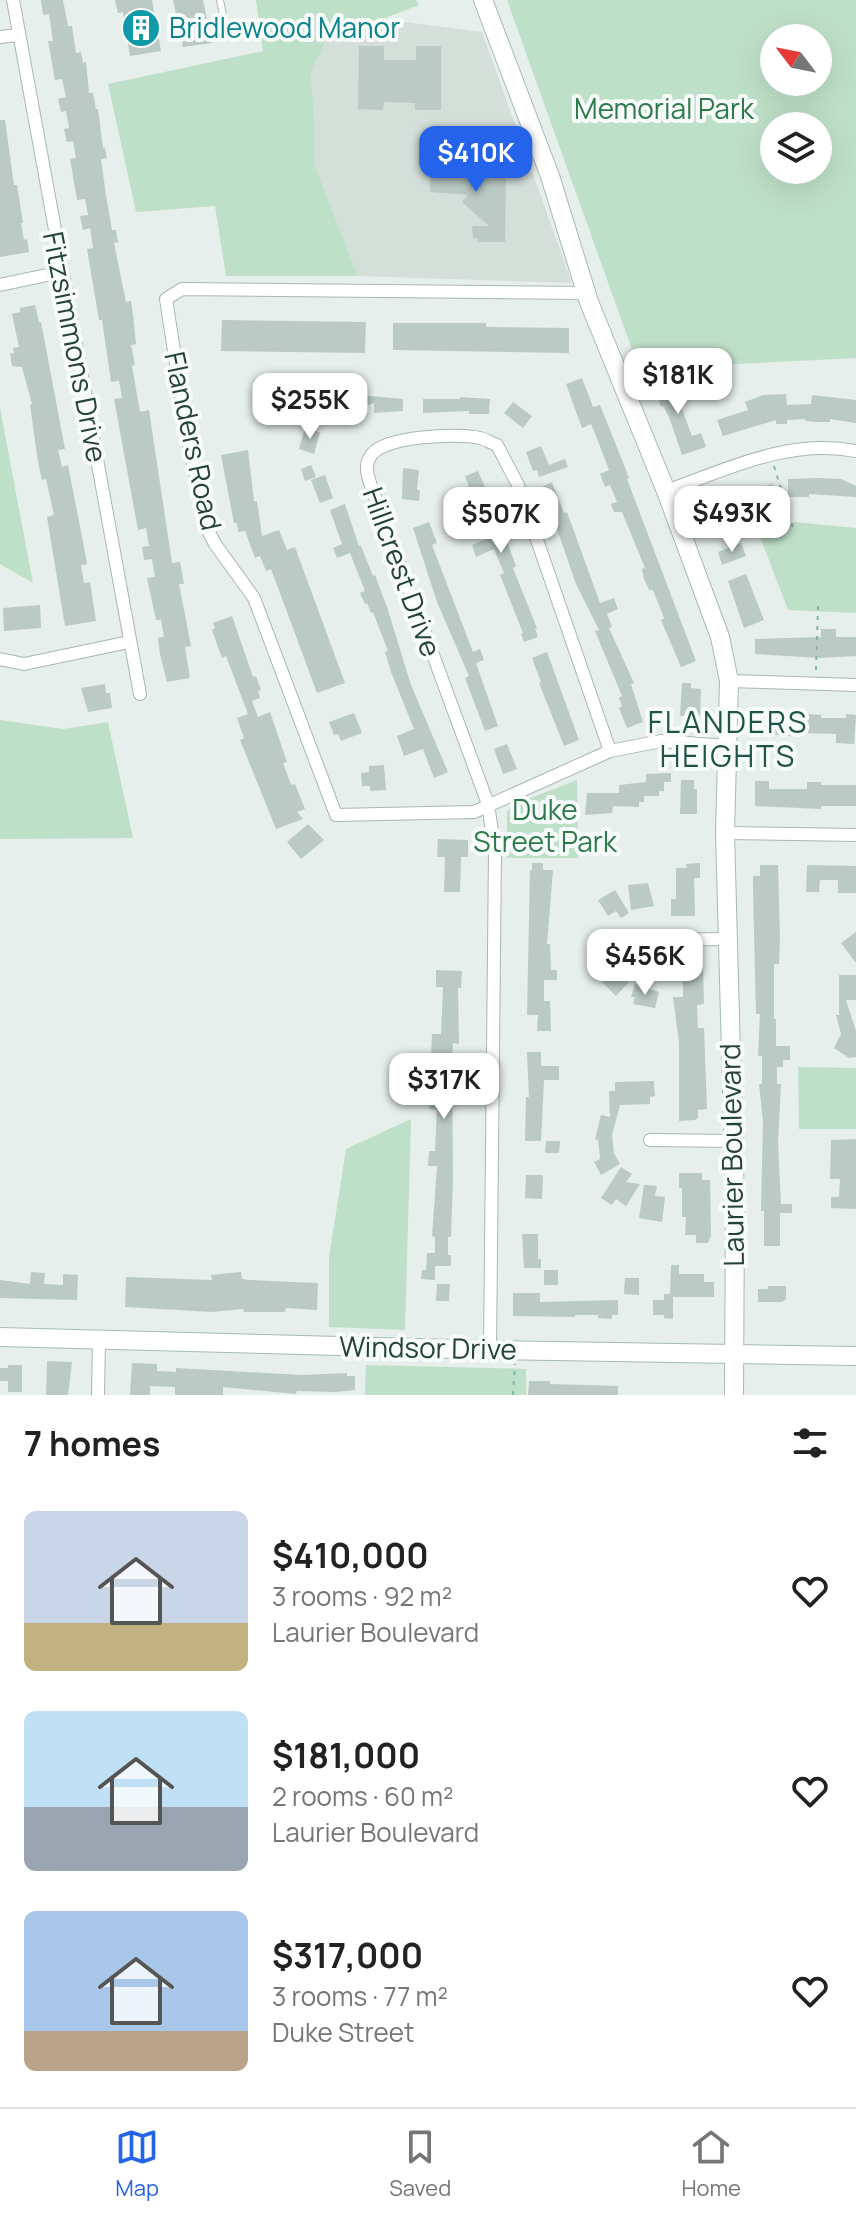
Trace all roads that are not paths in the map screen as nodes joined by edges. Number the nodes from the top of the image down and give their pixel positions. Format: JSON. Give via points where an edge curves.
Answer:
{"nodes":[{"id":1,"x":13,"y":0,"type":"edge"},
{"id":2,"x":220,"y":0,"type":"edge"},
{"id":3,"x":483,"y":0,"type":"edge"},
{"id":4,"x":223,"y":15,"type":"dead end"},
{"id":5,"x":18,"y":35,"type":"junction"},
{"id":6,"x":0,"y":37,"type":"edge"},
{"id":7,"x":61,"y":272,"type":"junction"},
{"id":8,"x":0,"y":285,"type":"edge"},
{"id":9,"x":586,"y":293,"type":"junction"},
{"id":10,"x":856,"y":451,"type":"edge"},
{"id":11,"x":666,"y":491,"type":"junction"},
{"id":12,"x":129,"y":642,"type":"junction"},
{"id":13,"x":0,"y":659,"type":"edge"},
{"id":14,"x":729,"y":681,"type":"junction"},
{"id":15,"x":856,"y":685,"type":"edge"},
{"id":16,"x":140,"y":694,"type":"dead end"},
{"id":17,"x":727,"y":746,"type":"junction"},
{"id":18,"x":610,"y":751,"type":"junction"},
{"id":19,"x":488,"y":804,"type":"junction"},
{"id":20,"x":725,"y":833,"type":"junction"},
{"id":21,"x":856,"y":835,"type":"edge"},
{"id":22,"x":726,"y":939,"type":"junction"},
{"id":23,"x":652,"y":940,"type":"dead end"},
{"id":24,"x":650,"y":1140,"type":"dead end"},
{"id":25,"x":733,"y":1141,"type":"junction"},
{"id":26,"x":0,"y":1337,"type":"edge"},
{"id":27,"x":99,"y":1340,"type":"junction"},
{"id":28,"x":490,"y":1350,"type":"junction"},
{"id":29,"x":734,"y":1355,"type":"junction"},
{"id":30,"x":856,"y":1356,"type":"edge"},
{"id":31,"x":98,"y":1395,"type":"edge"},
{"id":32,"x":734,"y":1395,"type":"edge"}],
"edges":[{"from":1,"to":5,"type":"street","name":"Fitzsimmons Drive"},
{"from":2,"to":4,"type":"lane"},
{"from":3,"to":9,"type":"street","name":"Laurier Boulevard","via":[[550,176]]},
{"from":5,"to":6,"type":"street"},
{"from":5,"to":7,"type":"street","name":"Fitzsimmons Drive"},
{"from":7,"to":8,"type":"street"},
{"from":7,"to":12,"type":"street","name":"Fitzsimmons Drive"},
{"from":9,"to":11,"type":"street","name":"Laurier Boulevard"},
{"from":9,"to":19,"type":"street","name":"Flanders Road","via":[[182,289],[166,299],[208,530],[254,598],[336,815],[474,812]]},
{"from":10,"to":11,"type":"street","via":[[812,447],[770,454]]},
{"from":11,"to":14,"type":"street","name":"Laurier Boulevard","via":[[720,637]]},
{"from":12,"to":13,"type":"street","via":[[24,664]]},
{"from":12,"to":16,"type":"street","name":"Fitzsimmons Drive"},
{"from":14,"to":15,"type":"street"},
{"from":14,"to":17,"type":"street","name":"Laurier Boulevard"},
{"from":17,"to":18,"type":"street","name":"Flanders Road","via":[[661,741]]},
{"from":17,"to":20,"type":"street","name":"Laurier Boulevard"},
{"from":18,"to":19,"type":"street","name":"Flanders Road"},
{"from":18,"to":19,"type":"street","name":"Hillcrest Drive","via":[[518,485],[497,445],[478,437],[386,443],[372,454],[366,468]]},
{"from":19,"to":28,"type":"street","via":[[495,852]]},
{"from":20,"to":21,"type":"street"},
{"from":20,"to":22,"type":"street","name":"Laurier Boulevard"},
{"from":22,"to":23,"type":"street"},
{"from":22,"to":25,"type":"street","name":"Laurier Boulevard"},
{"from":24,"to":25,"type":"street"},
{"from":25,"to":29,"type":"street","name":"Laurier Boulevard"},
{"from":26,"to":27,"type":"street","name":"Windsor Drive"},
{"from":27,"to":28,"type":"street","name":"Windsor Drive"},
{"from":27,"to":31,"type":"street"},
{"from":28,"to":29,"type":"street","name":"Windsor Drive"},
{"from":29,"to":30,"type":"street","name":"Windsor Drive"},
{"from":29,"to":32,"type":"street","name":"Laurier Boulevard"}]}
